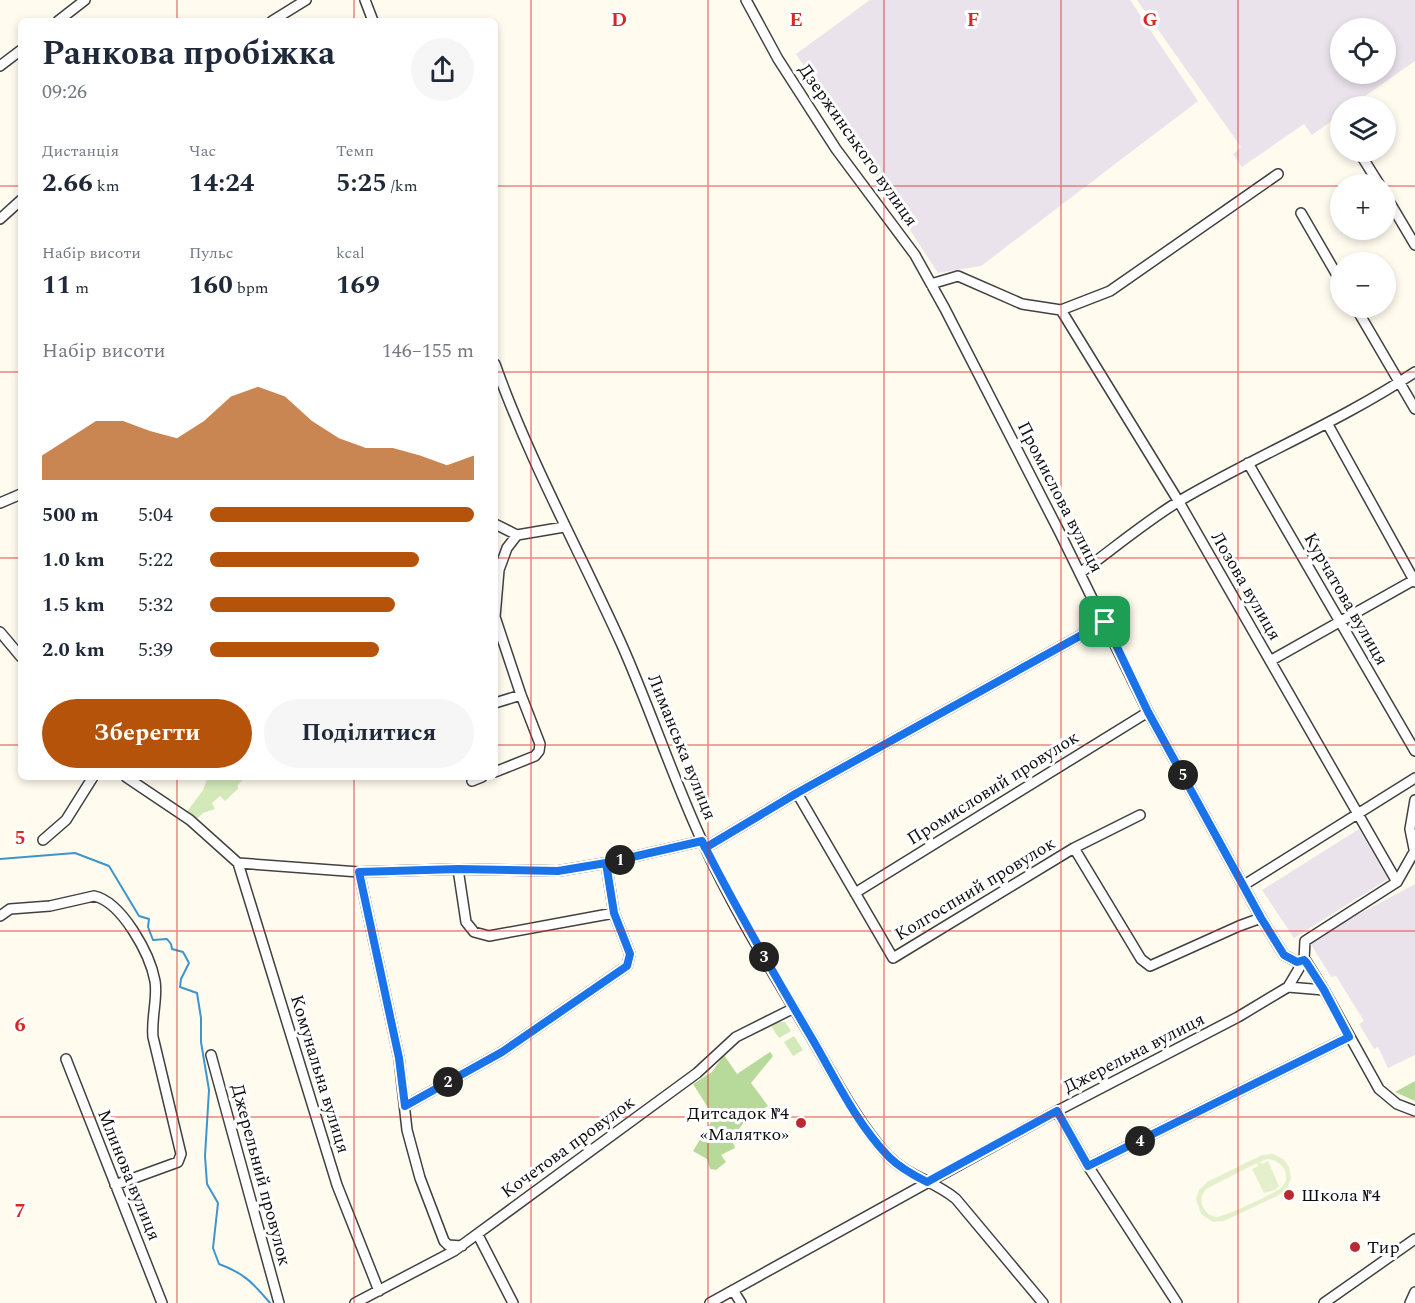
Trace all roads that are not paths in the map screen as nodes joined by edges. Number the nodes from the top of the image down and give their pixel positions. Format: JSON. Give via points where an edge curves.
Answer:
{"nodes":[{"id":1,"x":85,"y":0,"type":"edge"},
{"id":2,"x":306,"y":0,"type":"edge"},
{"id":3,"x":365,"y":0,"type":"edge"},
{"id":4,"x":746,"y":0,"type":"edge"},
{"id":5,"x":62,"y":18,"type":"edge"},
{"id":6,"x":277,"y":18,"type":"edge"},
{"id":7,"x":372,"y":18,"type":"edge"},
{"id":8,"x":18,"y":52,"type":"edge"},
{"id":9,"x":0,"y":66,"type":"edge"},
{"id":10,"x":1278,"y":174,"type":"dead end"},
{"id":11,"x":18,"y":203,"type":"edge"},
{"id":12,"x":1301,"y":213,"type":"dead end"},
{"id":13,"x":1396,"y":213,"type":"edge"},
{"id":14,"x":0,"y":219,"type":"edge"},
{"id":15,"x":1415,"y":245,"type":"edge"},
{"id":16,"x":1330,"y":263,"type":"edge"},
{"id":17,"x":931,"y":284,"type":"junction"},
{"id":18,"x":945,"y":309,"type":"joint"},
{"id":19,"x":1060,"y":310,"type":"junction"},
{"id":20,"x":1362,"y":318,"type":"edge"},
{"id":21,"x":1415,"y":372,"type":"edge"},
{"id":22,"x":1399,"y":382,"type":"junction"},
{"id":23,"x":498,"y":383,"type":"edge"},
{"id":24,"x":1415,"y":409,"type":"edge"},
{"id":25,"x":1327,"y":423,"type":"junction"},
{"id":26,"x":1248,"y":463,"type":"junction"},
{"id":27,"x":18,"y":495,"type":"edge"},
{"id":28,"x":1179,"y":502,"type":"junction"},
{"id":29,"x":0,"y":503,"type":"edge"},
{"id":30,"x":498,"y":526,"type":"edge"},
{"id":31,"x":564,"y":527,"type":"junction"},
{"id":32,"x":517,"y":535,"type":"junction"},
{"id":33,"x":1080,"y":573,"type":"junction"},
{"id":34,"x":1414,"y":581,"type":"edge"},
{"id":35,"x":498,"y":582,"type":"edge"},
{"id":36,"x":1339,"y":621,"type":"junction"},
{"id":37,"x":1105,"y":622,"type":"junction"},
{"id":38,"x":498,"y":626,"type":"edge"},
{"id":39,"x":0,"y":632,"type":"edge"},
{"id":40,"x":18,"y":653,"type":"edge"},
{"id":41,"x":1270,"y":661,"type":"junction"},
{"id":42,"x":521,"y":695,"type":"junction"},
{"id":43,"x":498,"y":702,"type":"edge"},
{"id":44,"x":1148,"y":712,"type":"junction"},
{"id":45,"x":1415,"y":751,"type":"edge"},
{"id":46,"x":498,"y":771,"type":"edge"},
{"id":47,"x":1415,"y":778,"type":"edge"},
{"id":48,"x":91,"y":780,"type":"edge"},
{"id":49,"x":130,"y":780,"type":"edge"},
{"id":50,"x":797,"y":793,"type":"junction"},
{"id":51,"x":1415,"y":800,"type":"edge"},
{"id":52,"x":1358,"y":813,"type":"junction"},
{"id":53,"x":1140,"y":815,"type":"dead end"},
{"id":54,"x":43,"y":840,"type":"dead end"},
{"id":55,"x":704,"y":844,"type":"junction"},
{"id":56,"x":1074,"y":848,"type":"junction"},
{"id":57,"x":1414,"y":853,"type":"edge"},
{"id":58,"x":238,"y":863,"type":"junction"},
{"id":59,"x":606,"y":863,"type":"junction"},
{"id":60,"x":458,"y":869,"type":"junction"},
{"id":61,"x":359,"y":872,"type":"junction"},
{"id":62,"x":1397,"y":882,"type":"junction"},
{"id":63,"x":1244,"y":885,"type":"junction"},
{"id":64,"x":855,"y":893,"type":"junction"},
{"id":65,"x":614,"y":913,"type":"junction"},
{"id":66,"x":0,"y":916,"type":"edge"},
{"id":67,"x":1261,"y":918,"type":"junction"},
{"id":68,"x":1304,"y":960,"type":"junction"},
{"id":69,"x":1288,"y":987,"type":"junction"},
{"id":70,"x":1324,"y":990,"type":"junction"},
{"id":71,"x":794,"y":1008,"type":"junction"},
{"id":72,"x":1349,"y":1037,"type":"junction"},
{"id":73,"x":211,"y":1055,"type":"dead end"},
{"id":74,"x":66,"y":1059,"type":"dead end"},
{"id":75,"x":405,"y":1106,"type":"junction"},
{"id":76,"x":1057,"y":1111,"type":"junction"},
{"id":77,"x":1415,"y":1111,"type":"edge"},
{"id":78,"x":1088,"y":1166,"type":"junction"},
{"id":79,"x":927,"y":1182,"type":"junction"},
{"id":80,"x":115,"y":1185,"type":"junction"},
{"id":81,"x":478,"y":1234,"type":"junction"},
{"id":82,"x":1415,"y":1239,"type":"edge"},
{"id":83,"x":462,"y":1246,"type":"junction"},
{"id":84,"x":733,"y":1290,"type":"junction"},
{"id":85,"x":379,"y":1292,"type":"junction"},
{"id":86,"x":1415,"y":1292,"type":"edge"},
{"id":87,"x":162,"y":1303,"type":"edge"},
{"id":88,"x":279,"y":1303,"type":"edge"},
{"id":89,"x":355,"y":1303,"type":"edge"},
{"id":90,"x":513,"y":1303,"type":"edge"},
{"id":91,"x":710,"y":1303,"type":"edge"},
{"id":92,"x":741,"y":1303,"type":"edge"},
{"id":93,"x":1043,"y":1303,"type":"edge"},
{"id":94,"x":1177,"y":1303,"type":"edge"},
{"id":95,"x":1324,"y":1303,"type":"edge"},
{"id":96,"x":1410,"y":1303,"type":"edge"}],
"edges":[{"from":1,"to":5,"type":"street"},
{"from":2,"to":6,"type":"street"},
{"from":3,"to":7,"type":"street"},
{"from":4,"to":17,"type":"street","name":"Дзержинського вулиця","via":[[778,59],[836,149]]},
{"from":8,"to":9,"type":"street"},
{"from":10,"to":19,"type":"street","via":[[1110,291]]},
{"from":11,"to":14,"type":"street"},
{"from":12,"to":16,"type":"street"},
{"from":13,"to":15,"type":"street"},
{"from":17,"to":18,"type":"street","name":"Дзержинського вулиця"},
{"from":17,"to":19,"type":"street","via":[[958,276],[1022,304]]},
{"from":18,"to":33,"type":"street","name":"Промислова вулиця"},
{"from":19,"to":28,"type":"street","name":"Лозова вулиця"},
{"from":20,"to":22,"type":"street"},
{"from":21,"to":22,"type":"street"},
{"from":22,"to":24,"type":"street"},
{"from":22,"to":25,"type":"street"},
{"from":23,"to":31,"type":"street","name":"Лиманська вулиця"},
{"from":25,"to":26,"type":"street"},
{"from":25,"to":34,"type":"street"},
{"from":26,"to":28,"type":"street"},
{"from":26,"to":36,"type":"street","name":"Курчатова вулиця"},
{"from":27,"to":29,"type":"street"},
{"from":28,"to":33,"type":"street"},
{"from":28,"to":41,"type":"street","name":"Лозова вулиця"},
{"from":30,"to":32,"type":"street"},
{"from":31,"to":32,"type":"street"},
{"from":31,"to":55,"type":"street","name":"Лиманська вулиця","via":[[621,642]]},
{"from":32,"to":35,"type":"street","via":[[507,549]]},
{"from":33,"to":37,"type":"street","name":"Промислова вулиця"},
{"from":34,"to":36,"type":"street"},
{"from":36,"to":41,"type":"street"},
{"from":36,"to":45,"type":"street","name":"Курчатова вулиця"},
{"from":37,"to":44,"type":"street","name":"Промислова вулиця"},
{"from":37,"to":50,"type":"street"},
{"from":38,"to":42,"type":"street"},
{"from":39,"to":40,"type":"street"},
{"from":41,"to":52,"type":"street","name":"Лозова вулиця"},
{"from":42,"to":43,"type":"street"},
{"from":42,"to":46,"type":"street","via":[[540,744],[539,751]]},
{"from":44,"to":63,"type":"street","name":"Промислова вулиця"},
{"from":44,"to":64,"type":"street","name":"Промисловий провулок"},
{"from":47,"to":52,"type":"street"},
{"from":48,"to":54,"type":"street","via":[[66,820]]},
{"from":49,"to":58,"type":"street","via":[[190,820]]},
{"from":50,"to":55,"type":"street"},
{"from":50,"to":64,"type":"street"},
{"from":51,"to":57,"type":"street","via":[[1410,829]]},
{"from":52,"to":62,"type":"street","name":"Лозова вулиця"},
{"from":52,"to":63,"type":"street"},
{"from":53,"to":56,"type":"street","name":"Колгоспний провулок"},
{"from":55,"to":59,"type":"street"},
{"from":55,"to":71,"type":"street","name":"Лиманська вулиця"},
{"from":56,"to":64,"type":"street","name":"Колгоспний провулок","via":[[893,958]]},
{"from":56,"to":67,"type":"street","name":"Колгоспний провулок","via":[[1150,966]]},
{"from":57,"to":62,"type":"street"},
{"from":58,"to":61,"type":"street"},
{"from":58,"to":85,"type":"street","name":"Комунальна вулиця","via":[[337,1185]]},
{"from":59,"to":60,"type":"street","via":[[558,871]]},
{"from":59,"to":65,"type":"street"},
{"from":60,"to":61,"type":"street"},
{"from":60,"to":65,"type":"street","via":[[466,922],[474,932],[489,936]]},
{"from":61,"to":75,"type":"street","via":[[399,1058]]},
{"from":62,"to":68,"type":"street","via":[[1305,940]]},
{"from":63,"to":67,"type":"street","name":"Промислова вулиця"},
{"from":65,"to":75,"type":"street","via":[[630,954],[627,966],[502,1052]]},
{"from":66,"to":80,"type":"street","via":[[10,909],[101,897],[124,917],[148,958],[156,983],[153,1037],[181,1154],[178,1162]]},
{"from":67,"to":68,"type":"street","name":"Промислова вулиця","via":[[1284,955],[1297,962]]},
{"from":68,"to":69,"type":"street"},
{"from":68,"to":70,"type":"street"},
{"from":69,"to":70,"type":"street"},
{"from":69,"to":76,"type":"street","name":"Джерельна вулиця","via":[[1185,1047]]},
{"from":70,"to":72,"type":"street"},
{"from":71,"to":79,"type":"street","name":"Лиманська вулиця","via":[[879,1145],[900,1166]]},
{"from":71,"to":81,"type":"street","name":"Кочетова провулок","via":[[736,1036],[698,1073]]},
{"from":72,"to":77,"type":"street","via":[[1379,1089],[1397,1104]]},
{"from":72,"to":78,"type":"street"},
{"from":73,"to":88,"type":"street","name":"Джерельний провулок"},
{"from":74,"to":80,"type":"street","name":"Млинова вулиця"},
{"from":75,"to":83,"type":"street","via":[[420,1178],[444,1241]]},
{"from":76,"to":78,"type":"street"},
{"from":76,"to":79,"type":"street","name":"Джерельна вулиця"},
{"from":78,"to":94,"type":"street"},
{"from":79,"to":84,"type":"street","name":"Джерельна вулиця"},
{"from":79,"to":93,"type":"street","name":"Лиманська вулиця","via":[[956,1199]]},
{"from":80,"to":87,"type":"street","name":"Млинова вулиця"},
{"from":81,"to":83,"type":"street","name":"Кочетова провулок"},
{"from":81,"to":90,"type":"street"},
{"from":82,"to":95,"type":"street"},
{"from":83,"to":85,"type":"street","name":"Кочетова провулок"},
{"from":84,"to":91,"type":"street","name":"Джерельна вулиця"},
{"from":84,"to":92,"type":"street"},
{"from":85,"to":89,"type":"street","name":"Кочетова провулок"},
{"from":86,"to":96,"type":"street"}]}
